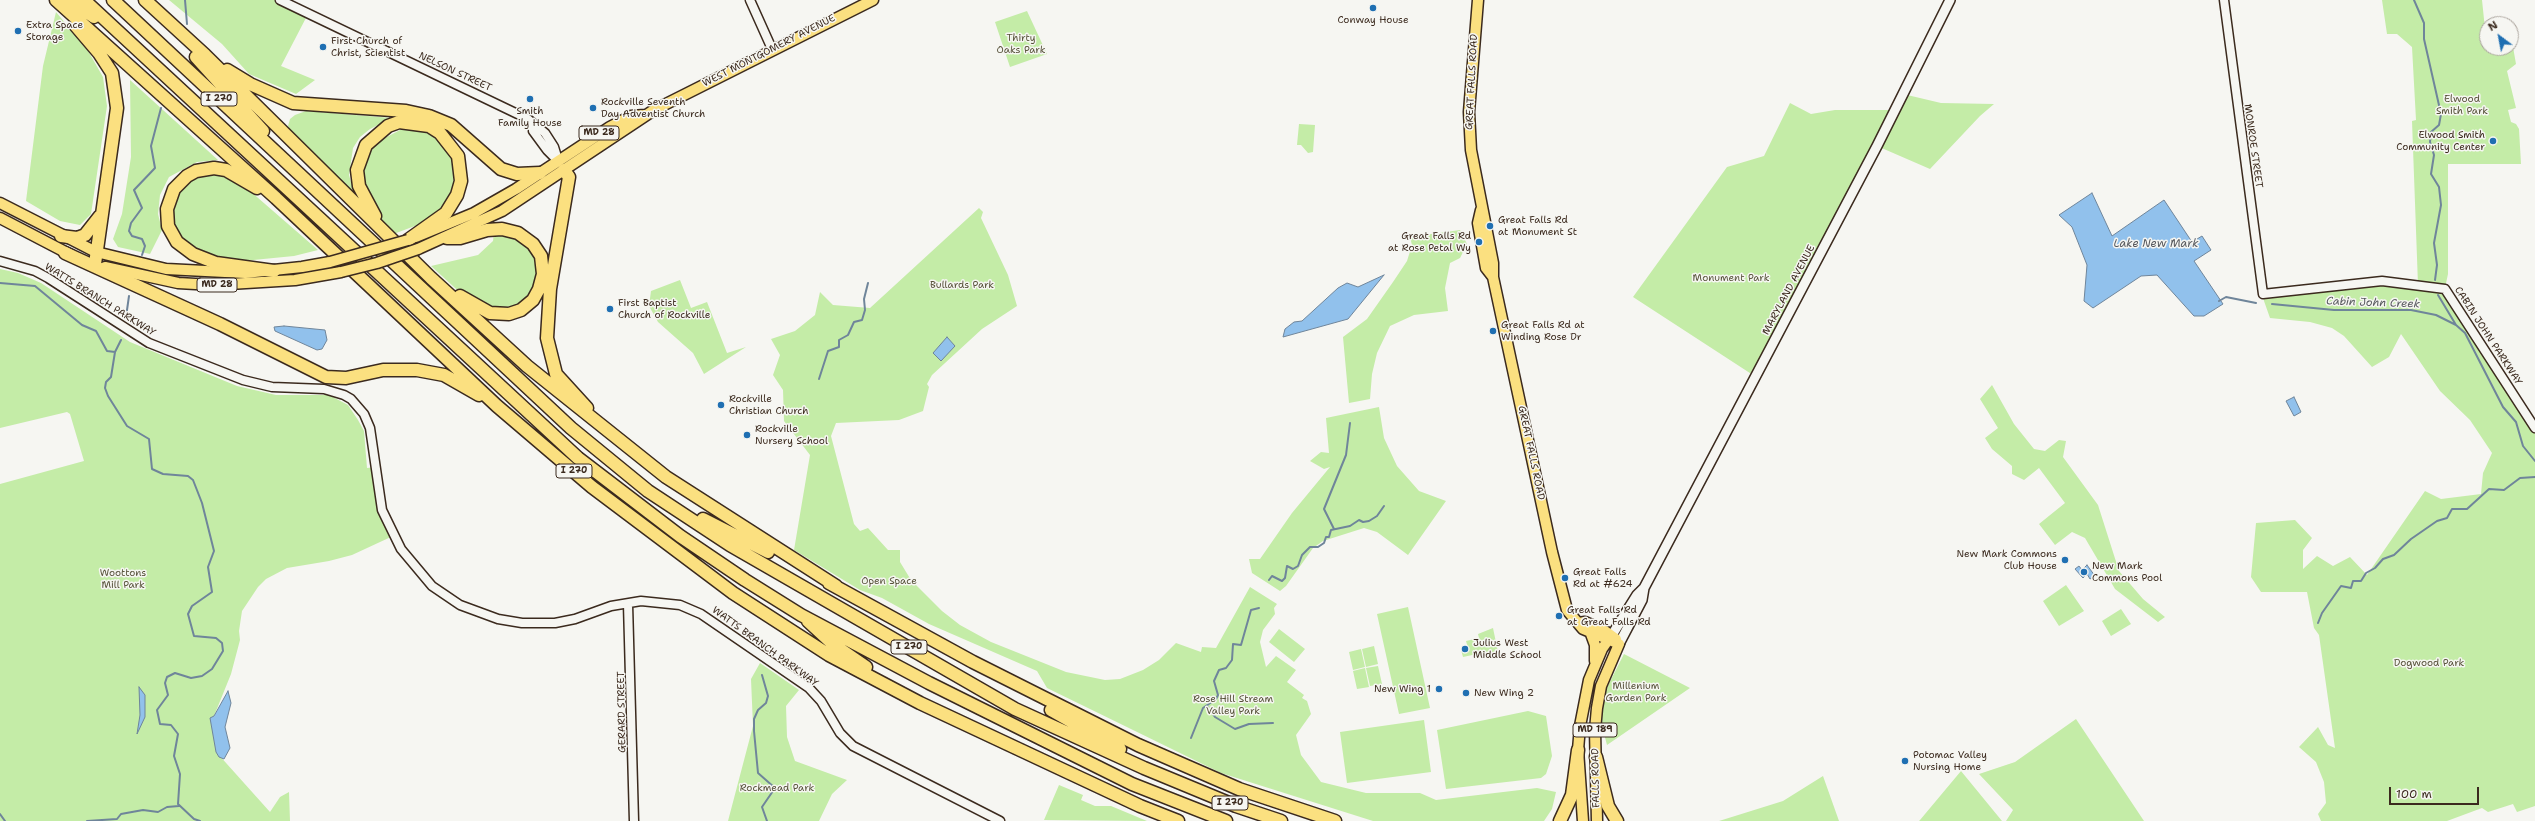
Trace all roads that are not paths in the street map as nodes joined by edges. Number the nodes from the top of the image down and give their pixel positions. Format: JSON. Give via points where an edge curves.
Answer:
{"nodes":[{"id":1,"x":52,"y":0,"type":"edge"},
{"id":2,"x":56,"y":0,"type":"edge"},
{"id":3,"x":69,"y":0,"type":"edge"},
{"id":4,"x":84,"y":0,"type":"edge"},
{"id":5,"x":113,"y":0,"type":"edge"},
{"id":6,"x":144,"y":0,"type":"edge"},
{"id":7,"x":280,"y":0,"type":"edge"},
{"id":8,"x":750,"y":0,"type":"edge"},
{"id":9,"x":873,"y":0,"type":"edge"},
{"id":10,"x":1478,"y":0,"type":"edge"},
{"id":11,"x":1950,"y":0,"type":"edge"},
{"id":12,"x":2224,"y":0,"type":"edge"},
{"id":13,"x":121,"y":35,"type":"junction"},
{"id":14,"x":772,"y":49,"type":"junction"},
{"id":15,"x":205,"y":56,"type":"junction"},
{"id":16,"x":561,"y":165,"type":"junction"},
{"id":17,"x":540,"y":174,"type":"junction"},
{"id":18,"x":276,"y":198,"type":"junction"},
{"id":19,"x":325,"y":198,"type":"junction"},
{"id":20,"x":0,"y":203,"type":"edge"},
{"id":21,"x":102,"y":214,"type":"junction"},
{"id":22,"x":0,"y":218,"type":"edge"},
{"id":23,"x":61,"y":236,"type":"junction"},
{"id":24,"x":391,"y":238,"type":"junction"},
{"id":25,"x":447,"y":238,"type":"junction"},
{"id":26,"x":408,"y":240,"type":"junction"},
{"id":27,"x":96,"y":252,"type":"junction"},
{"id":28,"x":65,"y":253,"type":"junction"},
{"id":29,"x":0,"y":261,"type":"edge"},
{"id":30,"x":95,"y":264,"type":"junction"},
{"id":31,"x":420,"y":268,"type":"junction"},
{"id":32,"x":274,"y":271,"type":"junction"},
{"id":33,"x":2263,"y":294,"type":"joint"},
{"id":34,"x":497,"y":406,"type":"junction"},
{"id":35,"x":2535,"y":428,"type":"edge"},
{"id":36,"x":613,"y":437,"type":"junction"},
{"id":37,"x":648,"y":490,"type":"junction"},
{"id":38,"x":836,"y":586,"type":"junction"},
{"id":39,"x":1644,"y":588,"type":"junction"},
{"id":40,"x":628,"y":604,"type":"junction"},
{"id":41,"x":801,"y":615,"type":"junction"},
{"id":42,"x":1579,"y":622,"type":"junction"},
{"id":43,"x":1592,"y":634,"type":"junction"},
{"id":44,"x":1610,"y":638,"type":"junction"},
{"id":45,"x":1620,"y":644,"type":"junction"},
{"id":46,"x":973,"y":662,"type":"junction"},
{"id":47,"x":1594,"y":667,"type":"junction"},
{"id":48,"x":920,"y":703,"type":"junction"},
{"id":49,"x":1578,"y":750,"type":"junction"},
{"id":50,"x":1596,"y":757,"type":"junction"},
{"id":51,"x":1180,"y":783,"type":"junction"},
{"id":52,"x":1309,"y":814,"type":"junction"},
{"id":53,"x":634,"y":821,"type":"edge"},
{"id":54,"x":1000,"y":821,"type":"edge"},
{"id":55,"x":1178,"y":821,"type":"edge"},
{"id":56,"x":1226,"y":821,"type":"edge"},
{"id":57,"x":1281,"y":821,"type":"edge"},
{"id":58,"x":1335,"y":821,"type":"edge"},
{"id":59,"x":1344,"y":821,"type":"edge"},
{"id":60,"x":1560,"y":821,"type":"edge"},
{"id":61,"x":1583,"y":821,"type":"edge"},
{"id":62,"x":1597,"y":821,"type":"edge"},
{"id":63,"x":1617,"y":821,"type":"edge"}],
"edges":[{"from":1,"to":21,"type":"highway","via":[[99,53],[112,72],[117,108]]},
{"from":2,"to":18,"type":"highway","number":"I 270"},
{"from":3,"to":13,"type":"highway"},
{"from":4,"to":13,"type":"highway","number":"I 270"},
{"from":5,"to":19,"type":"highway","number":"I 270"},
{"from":6,"to":15,"type":"highway","number":"I 270"},
{"from":6,"to":19,"type":"highway"},
{"from":7,"to":16,"type":"street","name":"NELSON STREET","via":[[509,109],[539,126],[554,147]]},
{"from":8,"to":14,"type":"street"},
{"from":9,"to":14,"type":"main road","name":"WEST MONTGOMERY AVENUE","number":"MD 28"},
{"from":10,"to":42,"type":"main road","name":"GREAT FALLS ROAD","via":[[1469,130],[1481,210],[1478,223],[1486,268],[1493,277],[1563,602]]},
{"from":11,"to":39,"type":"main road","name":"MARYLAND AVENUE","via":[[1877,146]]},
{"from":12,"to":33,"type":"street","name":"MONROE STREET"},
{"from":13,"to":41,"type":"highway","number":"I 270","via":[[578,458],[680,536]]},
{"from":14,"to":16,"type":"main road","name":"WEST MONTGOMERY AVENUE","number":"MD 28","via":[[645,115]]},
{"from":15,"to":17,"type":"highway","via":[[250,84],[293,103],[406,111],[429,116],[451,125],[501,169],[517,174]]},
{"from":15,"to":24,"type":"highway","number":"I 270"},
{"from":16,"to":17,"type":"main road","name":"WEST MONTGOMERY AVENUE","number":"MD 28"},
{"from":16,"to":25,"type":"main road","name":"WEST MONTGOMERY AVENUE","number":"MD 28","via":[[502,211]]},
{"from":16,"to":36,"type":"highway","via":[[569,177],[550,289],[547,338],[556,374]]},
{"from":17,"to":26,"type":"main road","name":"WEST MONTGOMERY AVENUE","number":"MD 28","via":[[474,213]]},
{"from":18,"to":32,"type":"highway","via":[[226,170],[205,169],[196,171],[179,182],[169,198],[166,217],[177,242],[193,254],[216,263]]},
{"from":18,"to":34,"type":"highway","number":"I 270"},
{"from":19,"to":37,"type":"highway","number":"I 270","via":[[571,428]]},
{"from":20,"to":23,"type":"main road","name":"WEST MONTGOMERY AVENUE","number":"MD 28"},
{"from":21,"to":23,"type":"highway","via":[[87,233],[77,238]]},
{"from":21,"to":27,"type":"highway"},
{"from":22,"to":28,"type":"main road","number":"MD 28"},
{"from":23,"to":27,"type":"main road","name":"WEST MONTGOMERY AVENUE","number":"MD 28"},
{"from":24,"to":26,"type":"highway","via":[[365,201],[359,186],[358,170],[366,145],[374,136],[399,122],[412,123],[429,126],[448,142],[458,156],[461,181],[457,195],[446,213]]},
{"from":24,"to":31,"type":"highway","number":"I 270"},
{"from":25,"to":30,"type":"main road","name":"WEST MONTGOMERY AVENUE","number":"MD 28","bridge":true,"via":[[377,263],[295,280],[213,284],[178,282],[144,277]]},
{"from":25,"to":31,"type":"highway","via":[[460,238],[502,229],[518,233],[533,244],[541,256],[543,274],[533,300],[521,310],[509,314],[490,313],[470,304]]},
{"from":26,"to":32,"type":"main road","name":"WEST MONTGOMERY AVENUE","number":"MD 28","bridge":true,"via":[[330,262]]},
{"from":27,"to":30,"type":"highway"},
{"from":27,"to":32,"type":"main road","name":"WEST MONTGOMERY AVENUE","number":"MD 28","via":[[166,269],[216,273]]},
{"from":28,"to":30,"type":"main road","number":"MD 28"},
{"from":28,"to":34,"type":"highway","via":[[326,376],[346,378],[383,370],[444,375]]},
{"from":29,"to":40,"type":"street","name":"WATTS BRANCH PARKWAY","via":[[35,271],[48,278],[150,343],[243,380],[272,387],[324,389],[351,399],[364,414],[370,428],[382,510],[400,549],[432,586],[460,605],[498,619],[522,623],[555,623],[611,606]]},
{"from":31,"to":36,"type":"highway","number":"I 270","via":[[527,366]]},
{"from":33,"to":35,"type":"street","name":"CABIN JOHN PARKWAY","via":[[2382,281],[2445,288]]},
{"from":34,"to":48,"type":"highway","number":"I 270","via":[[592,486],[733,593],[829,655]]},
{"from":36,"to":38,"type":"highway","number":"I 270","via":[[666,477]]},
{"from":37,"to":38,"type":"highway"},
{"from":37,"to":51,"type":"highway","number":"I 270","via":[[730,545],[1015,709]]},
{"from":38,"to":46,"type":"highway","number":"I 270"},
{"from":39,"to":44,"type":"main road","name":"MARYLAND AVENUE","via":[[1636,595]]},
{"from":39,"to":45,"type":"main road","name":"MARYLAND AVENUE","via":[[1642,600]]},
{"from":40,"to":53,"type":"street","name":"GERARD STREET"},
{"from":40,"to":54,"type":"street","name":"WATTS BRANCH PARKWAY","via":[[654,601],[680,605],[701,614],[809,688],[852,746]]},
{"from":41,"to":48,"type":"highway","via":[[834,646]]},
{"from":41,"to":56,"type":"highway","number":"I 270","via":[[929,683],[1132,784]]},
{"from":42,"to":43,"type":"main road","name":"GREAT FALLS ROAD","via":[[1583,629]]},
{"from":42,"to":44,"type":"main road","name":"GREAT FALLS ROAD","via":[[1585,622]]},
{"from":43,"to":44,"type":"main road","name":"GREAT FALLS ROAD"},
{"from":43,"to":47,"type":"main road","via":[[1595,645]]},
{"from":44,"to":45,"type":"main road","name":"GREAT FALLS ROAD"},
{"from":44,"to":47,"type":"main road","name":"FALLS ROAD","number":"MD 189"},
{"from":45,"to":50,"type":"main road","name":"FALLS ROAD","number":"MD 189","via":[[1601,686],[1596,723]]},
{"from":46,"to":51,"type":"highway","via":[[1063,717]]},
{"from":46,"to":52,"type":"highway","number":"I 270","via":[[1138,745],[1239,789]]},
{"from":47,"to":49,"type":"main road","name":"FALLS ROAD","number":"MD 189","via":[[1584,703]]},
{"from":48,"to":55,"type":"highway","number":"I 270","via":[[1140,806]]},
{"from":49,"to":60,"type":"highway","via":[[1572,795]]},
{"from":49,"to":61,"type":"main road","name":"FALLS ROAD","number":"MD 189"},
{"from":50,"to":62,"type":"main road","name":"FALLS ROAD","number":"MD 189"},
{"from":50,"to":63,"type":"highway","via":[[1608,806]]},
{"from":51,"to":57,"type":"highway","number":"I 270"},
{"from":52,"to":58,"type":"highway","number":"I 270"},
{"from":52,"to":59,"type":"highway"}]}
